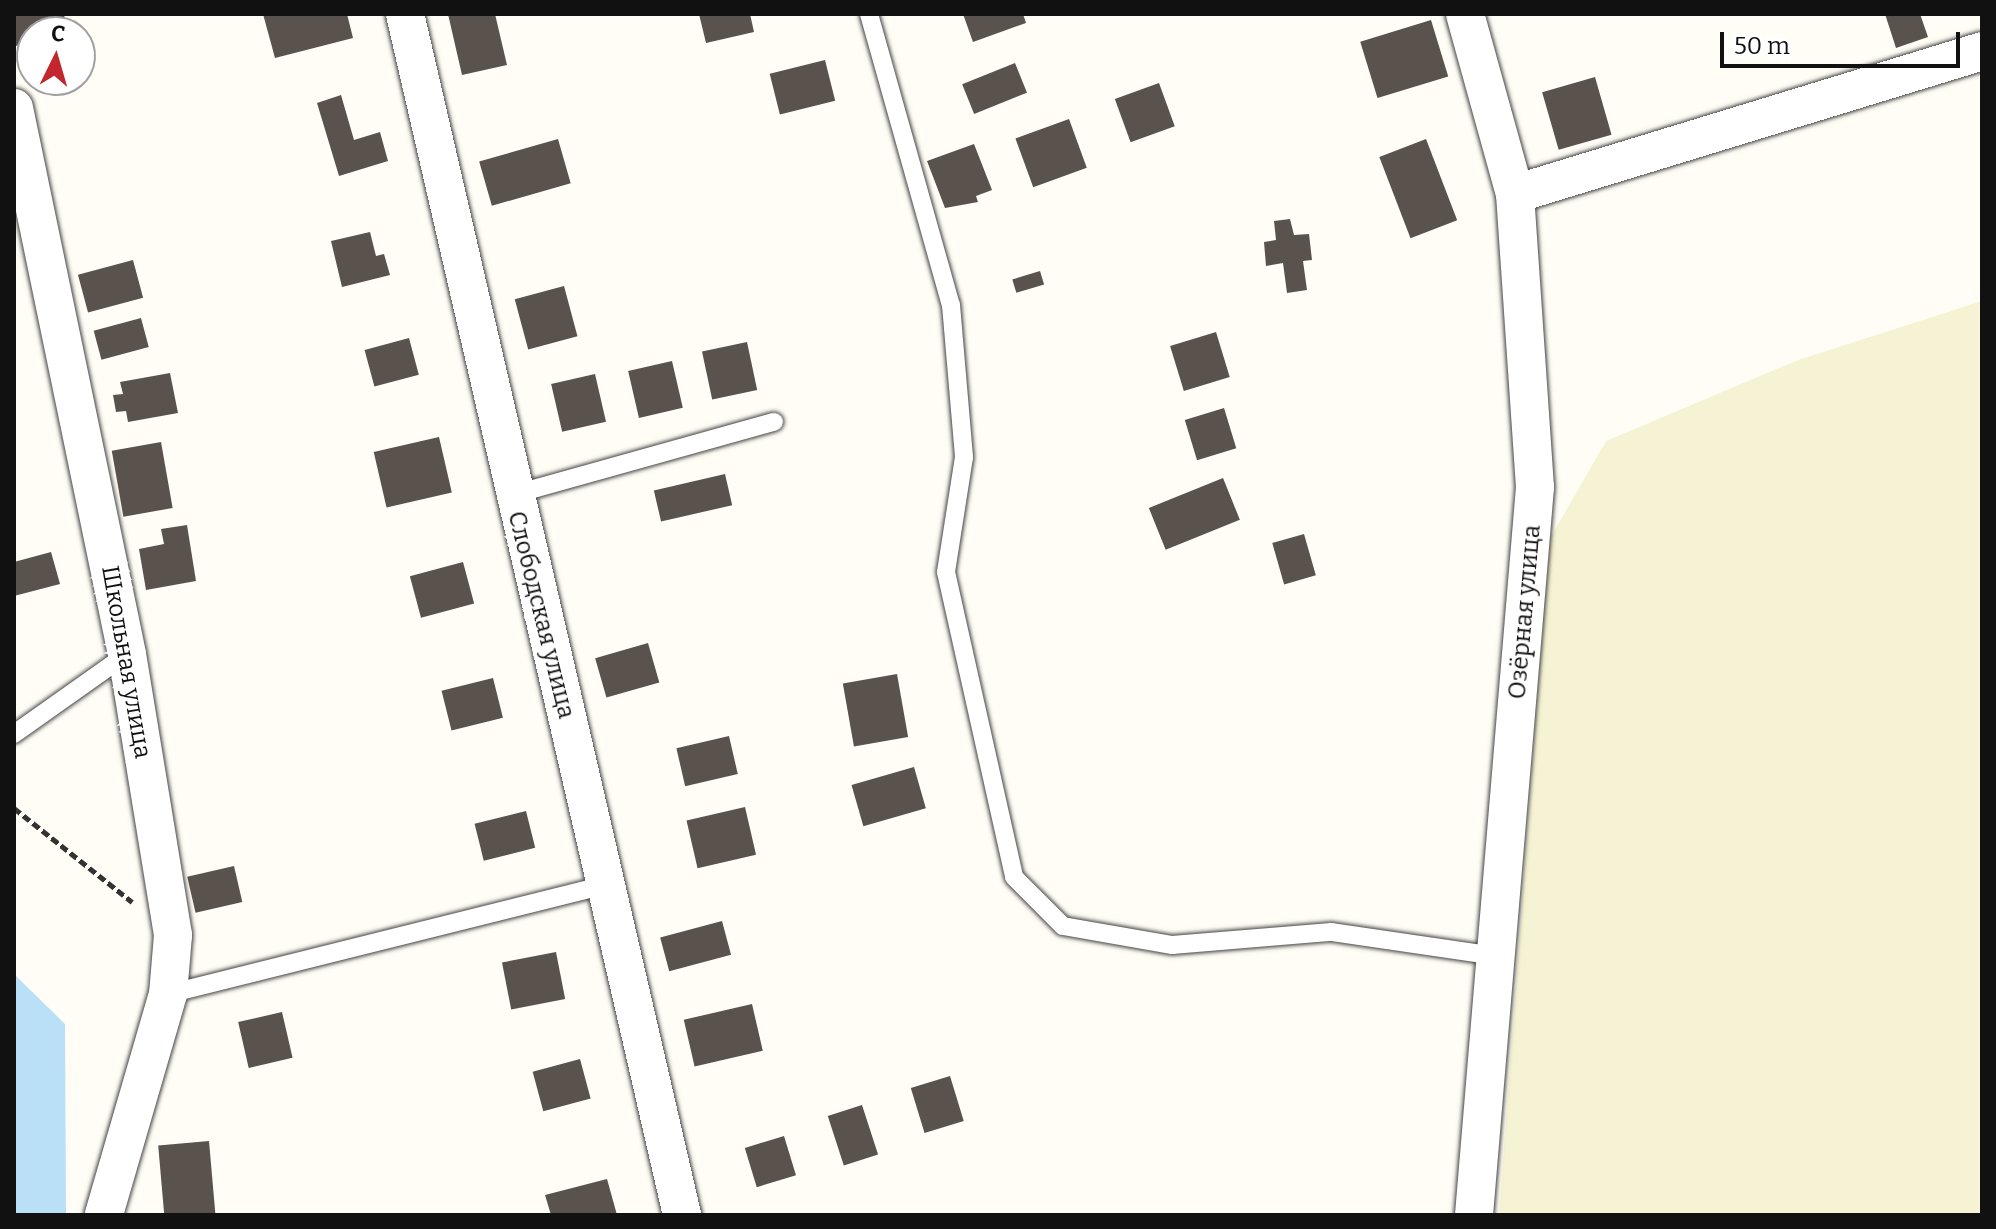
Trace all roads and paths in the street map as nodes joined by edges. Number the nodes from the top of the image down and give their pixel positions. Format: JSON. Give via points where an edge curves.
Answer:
{"nodes":[{"id":1,"x":405,"y":14,"type":"edge"},
{"id":2,"x":869,"y":14,"type":"edge"},
{"id":3,"x":1465,"y":14,"type":"edge"},
{"id":4,"x":1982,"y":51,"type":"edge"},
{"id":5,"x":14,"y":108,"type":"edge"},
{"id":6,"x":1515,"y":194,"type":"junction"},
{"id":7,"x":774,"y":422,"type":"dead end"},
{"id":8,"x":512,"y":495,"type":"junction"},
{"id":9,"x":127,"y":654,"type":"junction"},
{"id":10,"x":14,"y":734,"type":"edge"},
{"id":11,"x":14,"y":808,"type":"edge"},
{"id":12,"x":606,"y":885,"type":"junction"},
{"id":13,"x":173,"y":935,"type":"junction"},
{"id":14,"x":1496,"y":956,"type":"junction"},
{"id":15,"x":168,"y":994,"type":"junction"},
{"id":16,"x":104,"y":1215,"type":"edge"},
{"id":17,"x":682,"y":1215,"type":"edge"},
{"id":18,"x":1474,"y":1215,"type":"edge"}],
"edges":[{"from":1,"to":8,"type":"street","name":"Слободская улица"},
{"from":2,"to":14,"type":"lane","via":[[951,305],[964,457],[946,572],[1014,877],[1063,926],[1172,945],[1331,932]]},
{"from":3,"to":6,"type":"street","name":"Озёрная улица"},
{"from":4,"to":6,"type":"street"},
{"from":5,"to":9,"type":"street","name":"Школьная улица"},
{"from":6,"to":14,"type":"street","name":"Озёрная улица","via":[[1535,487]]},
{"from":7,"to":8,"type":"lane"},
{"from":8,"to":12,"type":"street","name":"Слободская улица"},
{"from":9,"to":10,"type":"lane"},
{"from":9,"to":13,"type":"street","name":"Школьная улица"},
{"from":11,"to":13,"type":"path"},
{"from":12,"to":15,"type":"lane"},
{"from":12,"to":17,"type":"street","name":"Слободская улица"},
{"from":13,"to":15,"type":"street","name":"Школьная улица"},
{"from":14,"to":18,"type":"street","name":"Озёрная улица"},
{"from":15,"to":16,"type":"street","name":"Школьная улица"}]}
